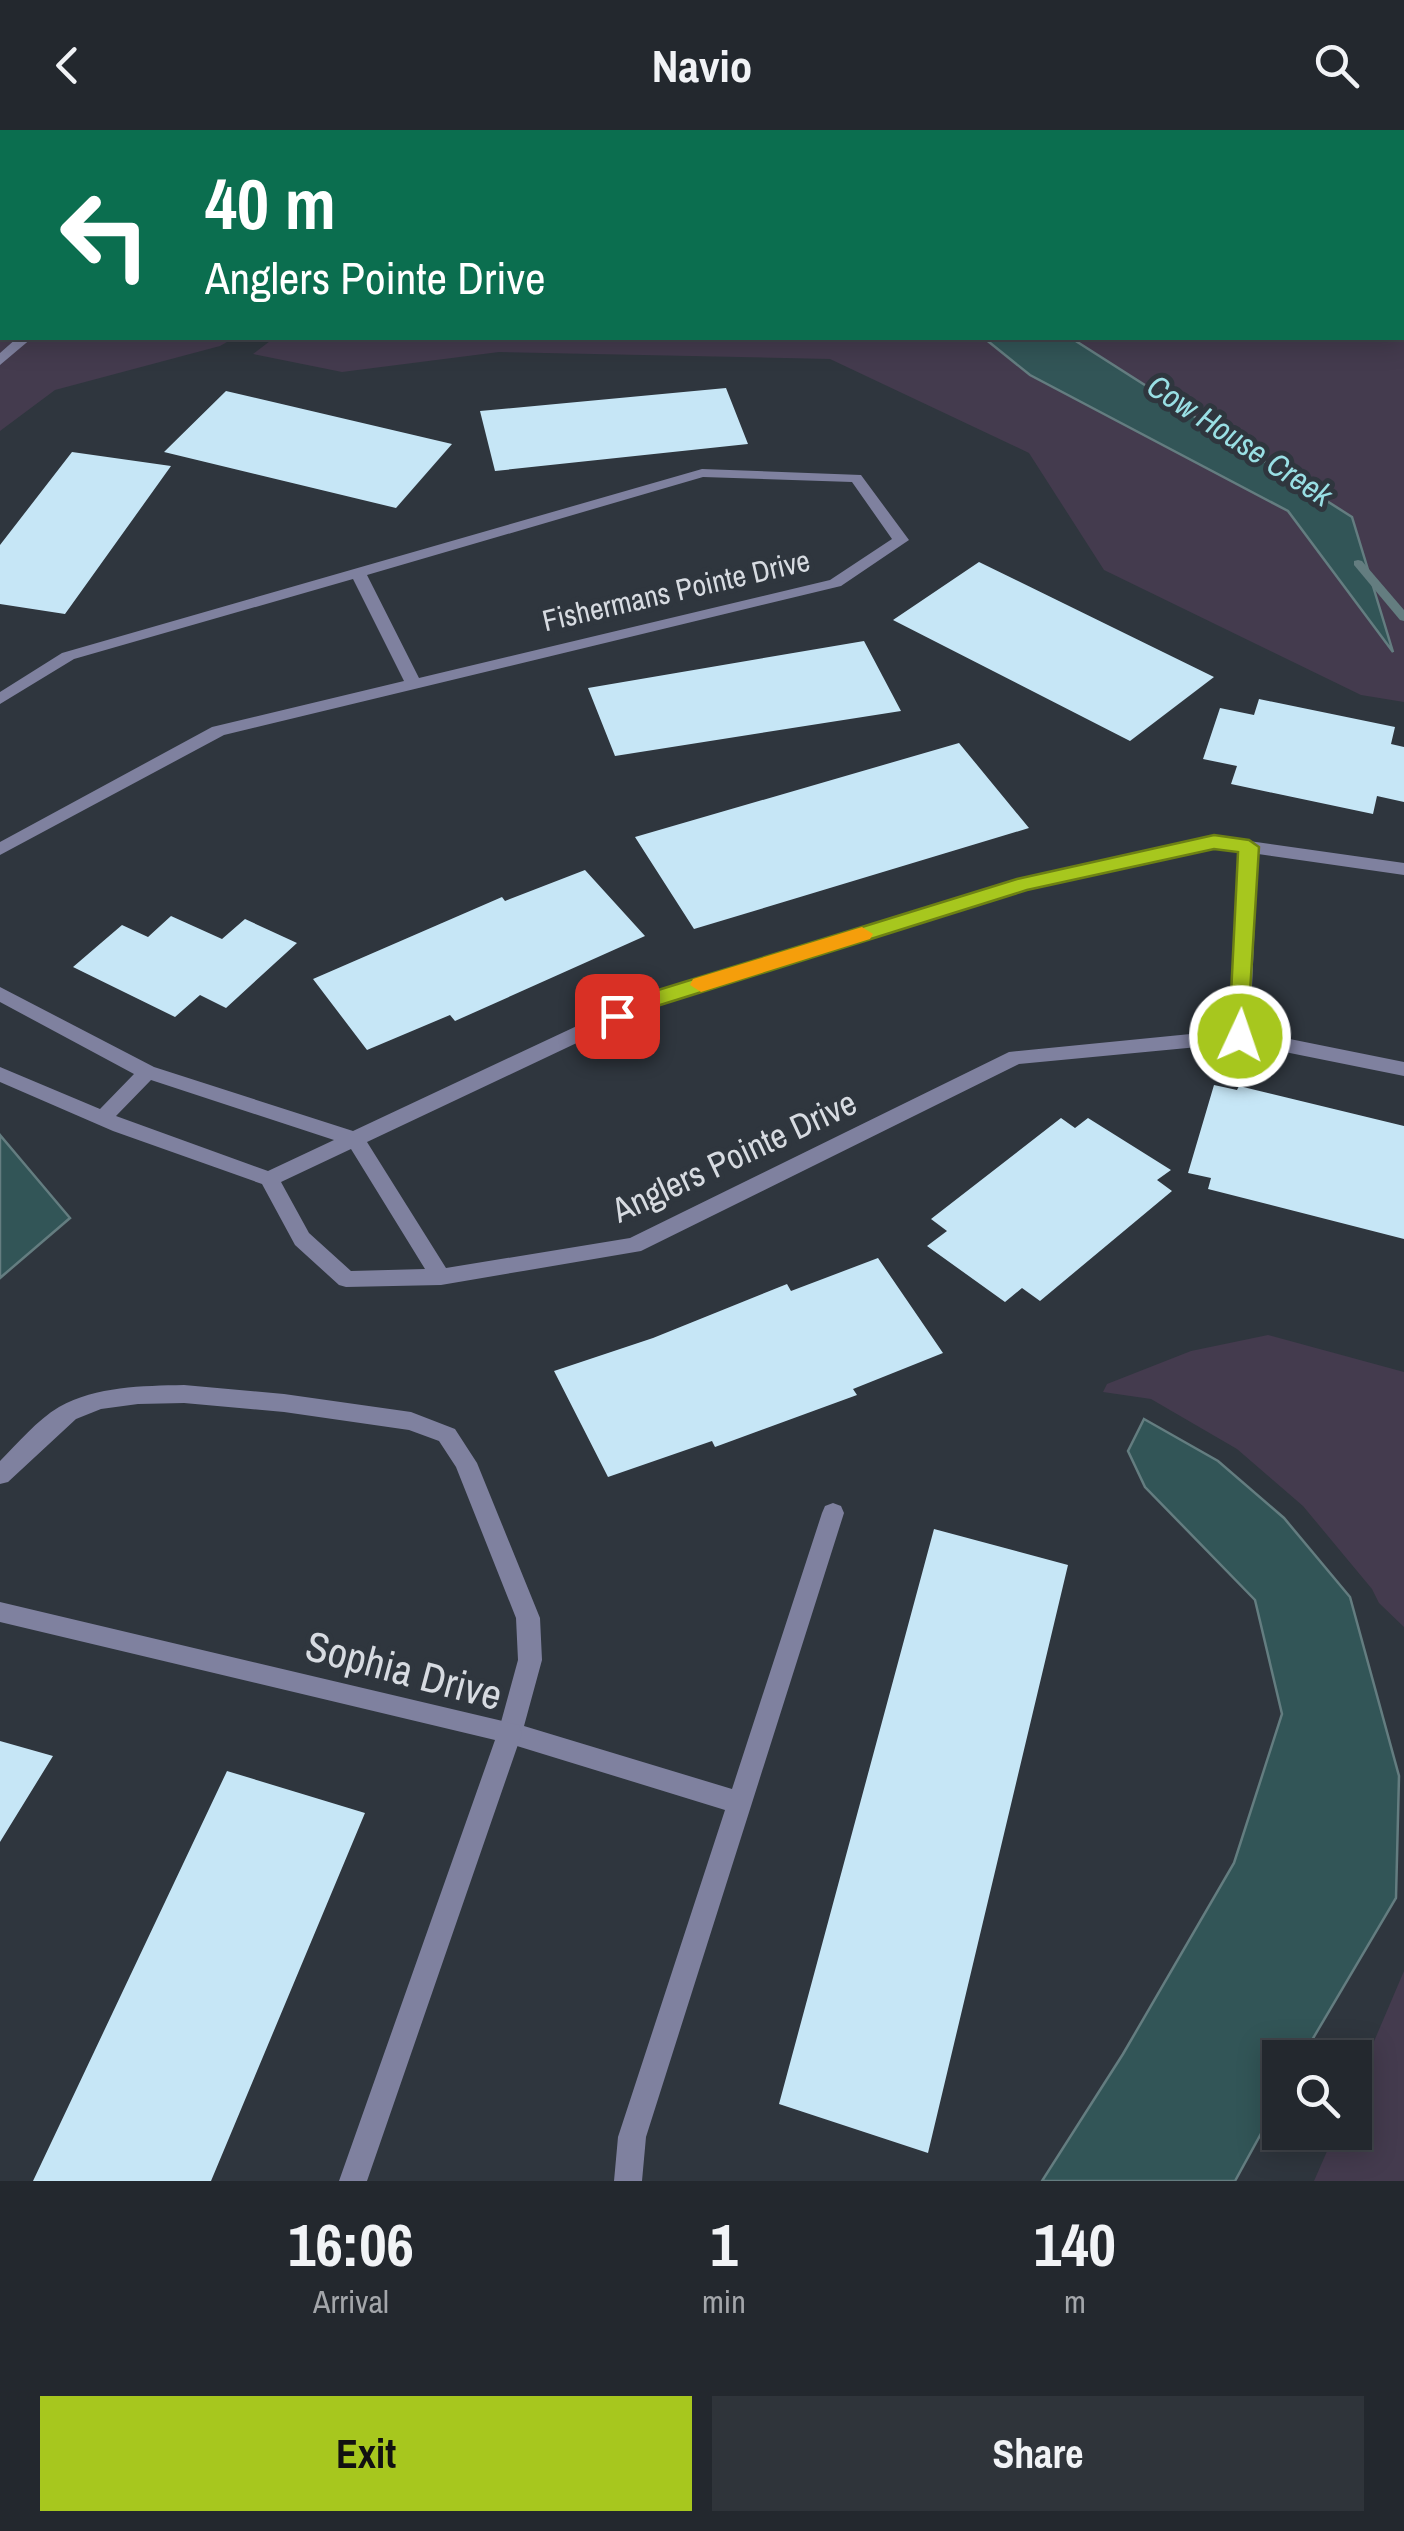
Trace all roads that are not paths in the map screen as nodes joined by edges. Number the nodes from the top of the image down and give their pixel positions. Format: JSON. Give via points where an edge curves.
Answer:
{"nodes":[{"id":1,"x":23,"y":340,"type":"edge"},
{"id":2,"x":0,"y":361,"type":"edge"},
{"id":3,"x":358,"y":572,"type":"junction"},
{"id":4,"x":414,"y":684,"type":"junction"},
{"id":5,"x":0,"y":699,"type":"edge"},
{"id":6,"x":1249,"y":847,"type":"junction"},
{"id":7,"x":0,"y":850,"type":"edge"},
{"id":8,"x":1404,"y":870,"type":"edge"},
{"id":9,"x":0,"y":994,"type":"edge"},
{"id":10,"x":1240,"y":1036,"type":"junction"},
{"id":11,"x":1404,"y":1069,"type":"edge"},
{"id":12,"x":146,"y":1072,"type":"junction"},
{"id":13,"x":0,"y":1074,"type":"edge"},
{"id":14,"x":102,"y":1118,"type":"junction"},
{"id":15,"x":355,"y":1139,"type":"junction"},
{"id":16,"x":269,"y":1179,"type":"junction"},
{"id":17,"x":440,"y":1277,"type":"junction"},
{"id":18,"x":0,"y":1475,"type":"edge"},
{"id":19,"x":833,"y":1513,"type":"dead end"},
{"id":20,"x":0,"y":1612,"type":"edge"},
{"id":21,"x":510,"y":1733,"type":"junction"},
{"id":22,"x":740,"y":1804,"type":"junction"},
{"id":23,"x":353,"y":2181,"type":"edge"},
{"id":24,"x":628,"y":2181,"type":"edge"}],
"edges":[{"from":1,"to":2,"type":"street"},
{"from":3,"to":4,"type":"street"},
{"from":3,"to":4,"type":"street","name":"Fishermans Pointe Drive","via":[[702,474],[856,478],[901,540],[835,583]]},
{"from":3,"to":5,"type":"street","name":"Fishermans Pointe Drive","via":[[68,656]]},
{"from":4,"to":7,"type":"street","name":"Fishermans Pointe Drive","via":[[218,730]]},
{"from":6,"to":8,"type":"street"},
{"from":6,"to":10,"type":"street"},
{"from":6,"to":15,"type":"street","via":[[1214,842],[1024,884],[650,1000]]},
{"from":9,"to":12,"type":"street"},
{"from":10,"to":11,"type":"street","name":"Anglers Pointe Drive"},
{"from":10,"to":17,"type":"street","name":"Anglers Pointe Drive","via":[[1016,1056],[634,1246]]},
{"from":12,"to":14,"type":"street"},
{"from":12,"to":15,"type":"street"},
{"from":13,"to":14,"type":"street"},
{"from":14,"to":16,"type":"street"},
{"from":15,"to":16,"type":"street"},
{"from":15,"to":17,"type":"street"},
{"from":16,"to":17,"type":"street","via":[[302,1239],[346,1279]]},
{"from":18,"to":21,"type":"street","via":[[69,1412],[116,1394],[163,1391],[411,1421],[447,1435],[466,1462],[528,1618],[530,1660]]},
{"from":19,"to":22,"type":"street"},
{"from":20,"to":21,"type":"street","name":"Sophia Drive"},
{"from":21,"to":22,"type":"street"},
{"from":21,"to":23,"type":"street","name":"Sophia Drive"},
{"from":22,"to":24,"type":"street","via":[[632,2137]]}]}
